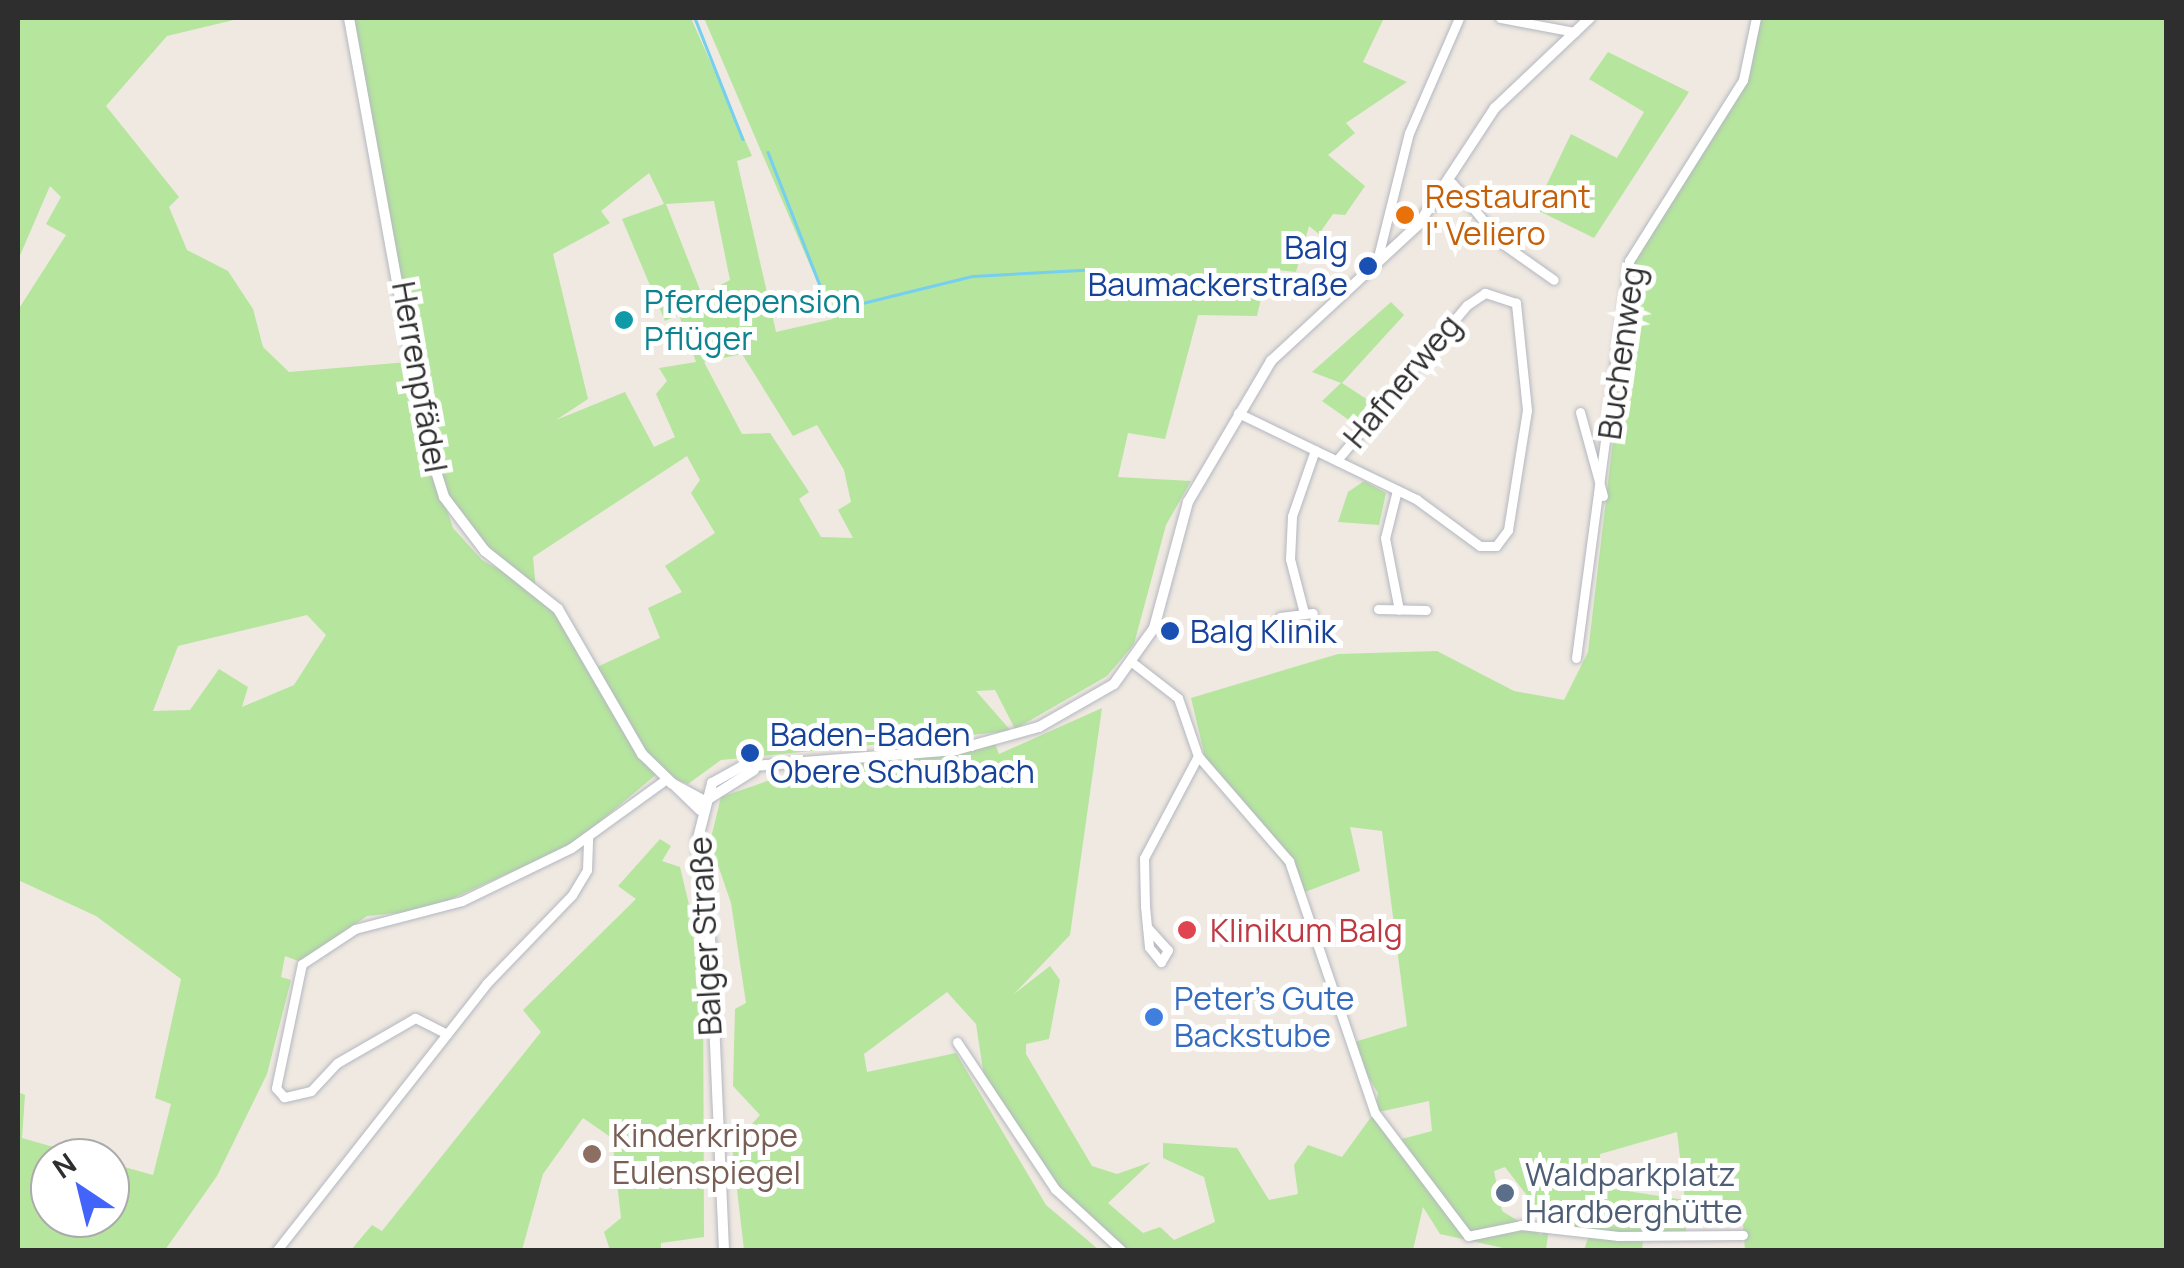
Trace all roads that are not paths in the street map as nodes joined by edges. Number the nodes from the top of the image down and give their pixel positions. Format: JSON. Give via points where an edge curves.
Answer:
{"nodes":[{"id":1,"x":349,"y":18,"type":"edge"},
{"id":2,"x":1459,"y":18,"type":"edge"},
{"id":3,"x":1500,"y":18,"type":"edge"},
{"id":4,"x":1590,"y":18,"type":"edge"},
{"id":5,"x":1756,"y":18,"type":"edge"},
{"id":6,"x":1576,"y":32,"type":"junction"},
{"id":7,"x":1452,"y":182,"type":"junction"},
{"id":8,"x":1376,"y":261,"type":"junction"},
{"id":9,"x":1554,"y":280,"type":"dead end"},
{"id":10,"x":1580,"y":412,"type":"dead end"},
{"id":11,"x":1238,"y":413,"type":"junction"},
{"id":12,"x":1315,"y":450,"type":"junction"},
{"id":13,"x":1337,"y":460,"type":"junction"},
{"id":14,"x":1397,"y":490,"type":"junction"},
{"id":15,"x":1603,"y":496,"type":"junction"},
{"id":16,"x":1378,"y":609,"type":"dead end"},
{"id":17,"x":1400,"y":610,"type":"junction"},
{"id":18,"x":1426,"y":610,"type":"dead end"},
{"id":19,"x":1280,"y":616,"type":"dead end"},
{"id":20,"x":1576,"y":658,"type":"dead end"},
{"id":21,"x":1133,"y":663,"type":"junction"},
{"id":22,"x":1198,"y":756,"type":"junction"},
{"id":23,"x":665,"y":780,"type":"junction"},
{"id":24,"x":702,"y":806,"type":"junction"},
{"id":25,"x":588,"y":837,"type":"junction"},
{"id":26,"x":1148,"y":928,"type":"dead end"},
{"id":27,"x":449,"y":1030,"type":"junction"},
{"id":28,"x":957,"y":1042,"type":"dead end"},
{"id":29,"x":1743,"y":1235,"type":"dead end"},
{"id":30,"x":277,"y":1250,"type":"edge"},
{"id":31,"x":724,"y":1250,"type":"edge"},
{"id":32,"x":1121,"y":1250,"type":"edge"}],
"edges":[{"from":1,"to":23,"type":"street","name":"Herrenpfädel","via":[[424,436],[444,498],[485,551],[574,631]]},
{"from":2,"to":8,"type":"street","via":[[1409,132]]},
{"from":3,"to":6,"type":"street"},
{"from":4,"to":6,"type":"street"},
{"from":5,"to":15,"type":"street","name":"Buchenweg","via":[[1742,80],[1629,261]]},
{"from":6,"to":7,"type":"street","via":[[1495,108]]},
{"from":7,"to":8,"type":"street"},
{"from":7,"to":9,"type":"street","via":[[1503,244]]},
{"from":8,"to":11,"type":"street","via":[[1287,340]]},
{"from":10,"to":15,"type":"street"},
{"from":11,"to":12,"type":"street"},
{"from":11,"to":21,"type":"street","via":[[1178,524],[1156,623]]},
{"from":12,"to":13,"type":"street"},
{"from":12,"to":19,"type":"street","via":[[1292,516],[1290,560],[1308,613]]},
{"from":13,"to":14,"type":"street"},
{"from":13,"to":14,"type":"street","name":"Hafnerweg","via":[[1467,305],[1502,294],[1524,318],[1527,410],[1499,544],[1480,546]]},
{"from":14,"to":17,"type":"street","via":[[1385,538]]},
{"from":15,"to":20,"type":"street","name":"Buchenweg"},
{"from":16,"to":17,"type":"street"},
{"from":17,"to":18,"type":"street"},
{"from":21,"to":22,"type":"street","via":[[1178,698]]},
{"from":21,"to":24,"type":"street","name":"Balger Straße","via":[[1086,703],[1013,736],[761,767],[718,778]]},
{"from":22,"to":26,"type":"street","via":[[1144,858]]},
{"from":22,"to":29,"type":"street","via":[[1305,892],[1374,1113],[1468,1236],[1500,1235],[1521,1224],[1618,1236]]},
{"from":23,"to":24,"type":"street","name":"Herrenpfädel"},
{"from":23,"to":25,"type":"street"},
{"from":24,"to":31,"type":"street","name":"Balger Straße"},
{"from":25,"to":27,"type":"street","via":[[587,870],[572,895]]},
{"from":25,"to":27,"type":"street","via":[[462,902],[367,924],[297,971],[276,1088],[284,1097],[311,1091],[337,1063],[414,1018]]},
{"from":27,"to":30,"type":"street"},
{"from":28,"to":32,"type":"street","via":[[1055,1189]]}]}
